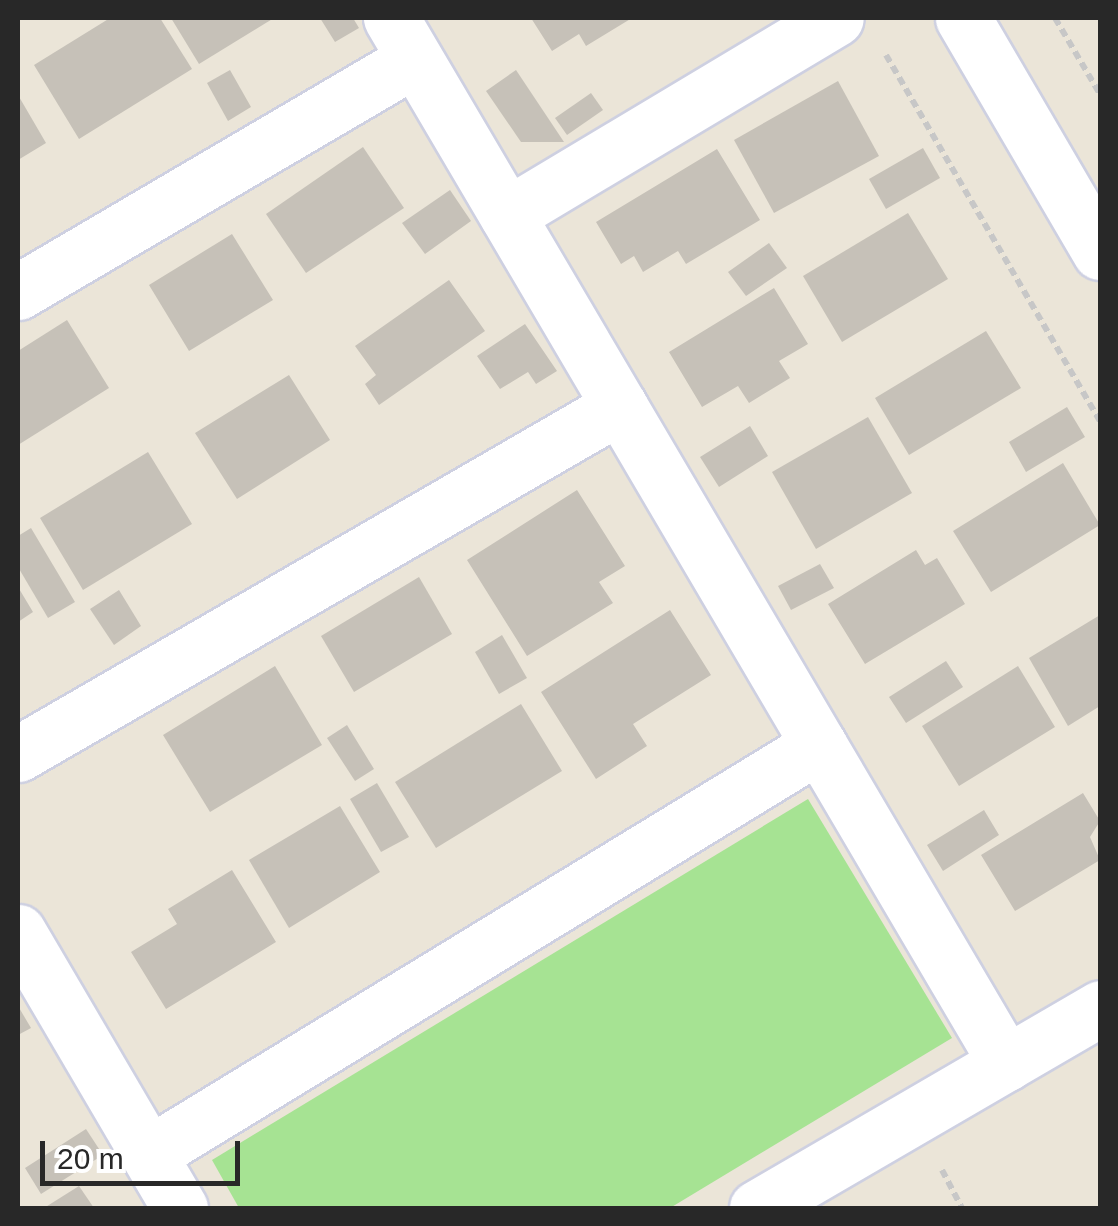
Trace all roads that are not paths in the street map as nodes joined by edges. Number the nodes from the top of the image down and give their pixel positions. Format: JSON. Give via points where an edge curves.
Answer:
{"nodes":[{"id":1,"x":836,"y":18,"type":"edge"},
{"id":2,"x":964,"y":18,"type":"edge"},
{"id":3,"x":403,"y":38,"type":"edge"},
{"id":4,"x":507,"y":215,"type":"junction"},
{"id":5,"x":1100,"y":252,"type":"edge"},
{"id":6,"x":18,"y":292,"type":"edge"},
{"id":7,"x":620,"y":406,"type":"junction"},
{"id":8,"x":818,"y":745,"type":"junction"},
{"id":9,"x":18,"y":754,"type":"edge"},
{"id":10,"x":18,"y":932,"type":"edge"},
{"id":11,"x":1100,"y":1008,"type":"edge"},
{"id":12,"x":1006,"y":1063,"type":"junction"},
{"id":13,"x":148,"y":1154,"type":"junction"},
{"id":14,"x":180,"y":1208,"type":"edge"},
{"id":15,"x":758,"y":1208,"type":"edge"}],
"edges":[{"from":1,"to":4,"type":"street"},
{"from":2,"to":5,"type":"street"},
{"from":3,"to":4,"type":"street"},
{"from":3,"to":6,"type":"street"},
{"from":4,"to":7,"type":"street"},
{"from":7,"to":8,"type":"street"},
{"from":7,"to":9,"type":"street"},
{"from":8,"to":12,"type":"street"},
{"from":8,"to":13,"type":"street"},
{"from":10,"to":13,"type":"street"},
{"from":11,"to":12,"type":"street"},
{"from":12,"to":15,"type":"street"},
{"from":13,"to":14,"type":"street"}]}
